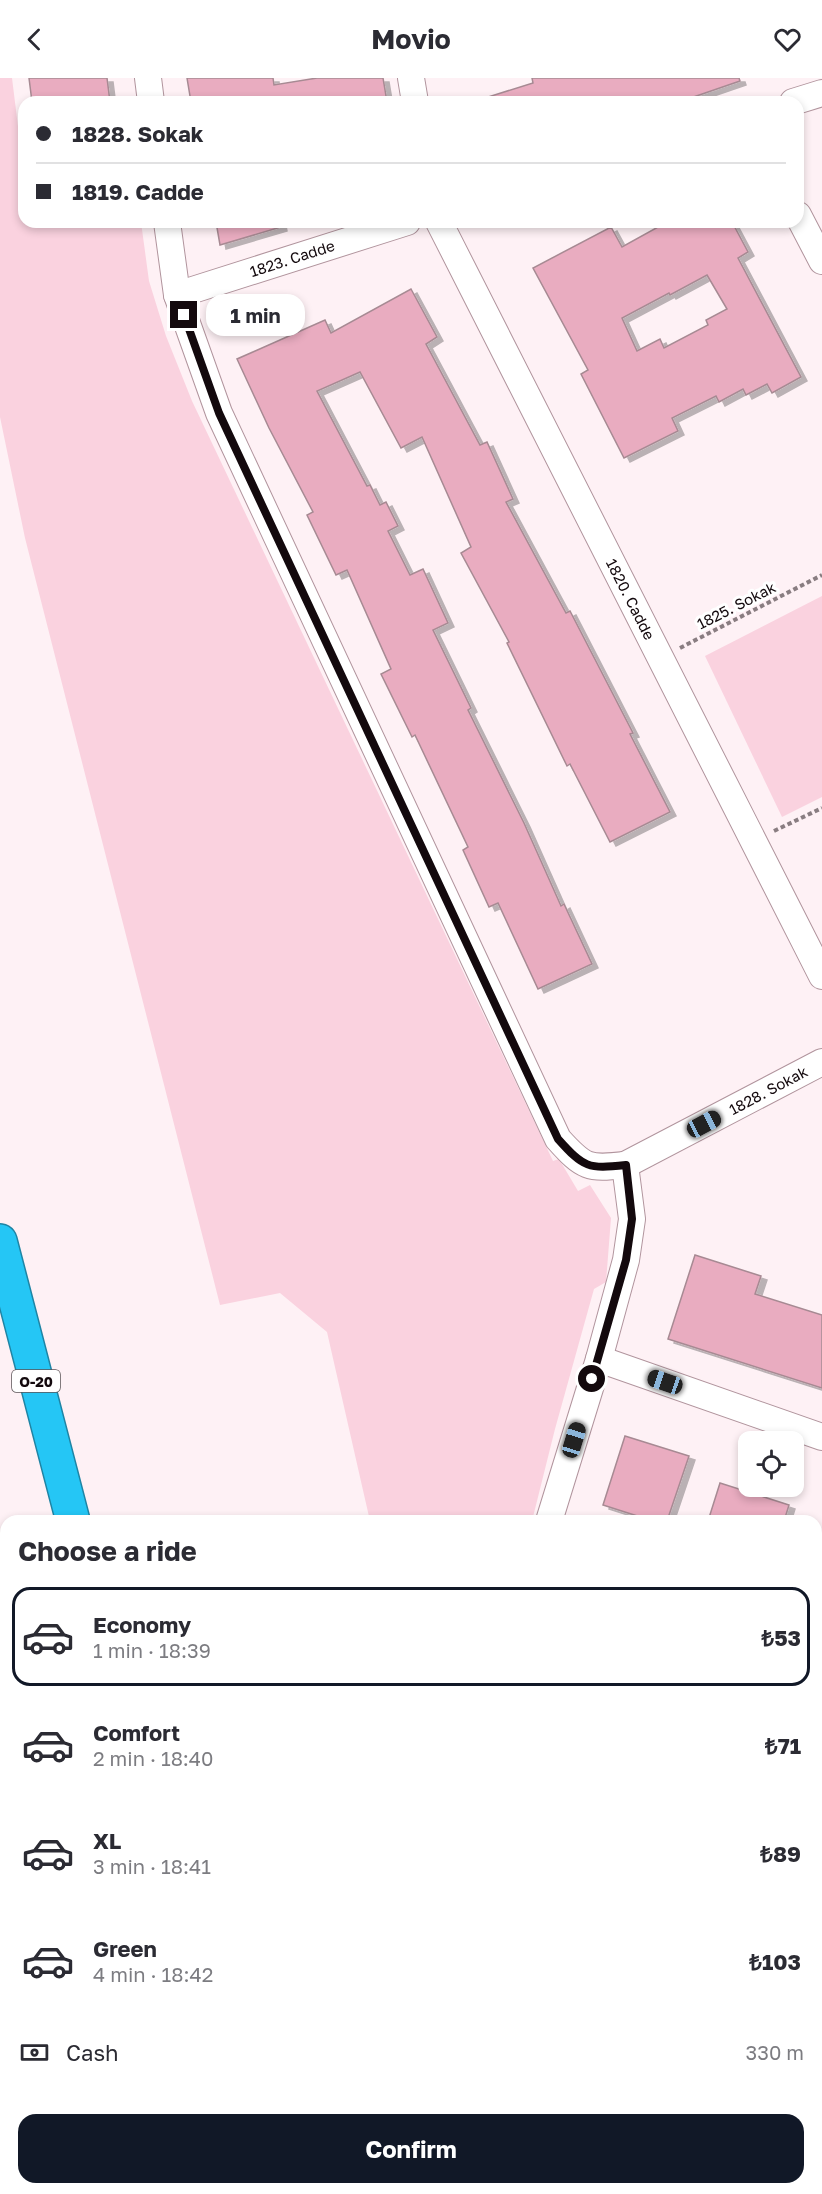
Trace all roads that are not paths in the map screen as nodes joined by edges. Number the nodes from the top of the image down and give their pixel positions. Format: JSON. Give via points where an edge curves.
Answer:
{"nodes":[{"id":1,"x":148,"y":78,"type":"edge"},
{"id":2,"x":411,"y":78,"type":"edge"},
{"id":3,"x":822,"y":93,"type":"edge"},
{"id":4,"x":150,"y":96,"type":"edge"},
{"id":5,"x":415,"y":96,"type":"edge"},
{"id":6,"x":804,"y":99,"type":"edge"},
{"id":7,"x":804,"y":226,"type":"edge"},
{"id":8,"x":168,"y":228,"type":"edge"},
{"id":9,"x":388,"y":228,"type":"edge"},
{"id":10,"x":442,"y":228,"type":"edge"},
{"id":11,"x":822,"y":261,"type":"edge"},
{"id":12,"x":177,"y":295,"type":"junction"},
{"id":13,"x":822,"y":976,"type":"edge"},
{"id":14,"x":822,"y":1062,"type":"edge"},
{"id":15,"x":626,"y":1165,"type":"junction"},
{"id":16,"x":0,"y":1241,"type":"edge"},
{"id":17,"x":598,"y":1359,"type":"junction"},
{"id":18,"x":822,"y":1437,"type":"edge"},
{"id":19,"x":70,"y":1515,"type":"edge"},
{"id":20,"x":551,"y":1515,"type":"edge"}],
"edges":[{"from":1,"to":4,"type":"street"},
{"from":2,"to":5,"type":"street"},
{"from":3,"to":6,"type":"street"},
{"from":7,"to":11,"type":"street"},
{"from":8,"to":12,"type":"street"},
{"from":9,"to":12,"type":"street","name":"1823. Cadde"},
{"from":10,"to":13,"type":"street","name":"1820. Cadde"},
{"from":12,"to":15,"type":"street","via":[[219,413],[558,1139],[574,1157],[595,1168]]},
{"from":14,"to":15,"type":"street","name":"1828. Sokak"},
{"from":15,"to":17,"type":"street","via":[[632,1219],[626,1260]]},
{"from":16,"to":19,"type":"highway","number":"O-20"},
{"from":17,"to":18,"type":"street"},
{"from":17,"to":20,"type":"street"}]}
